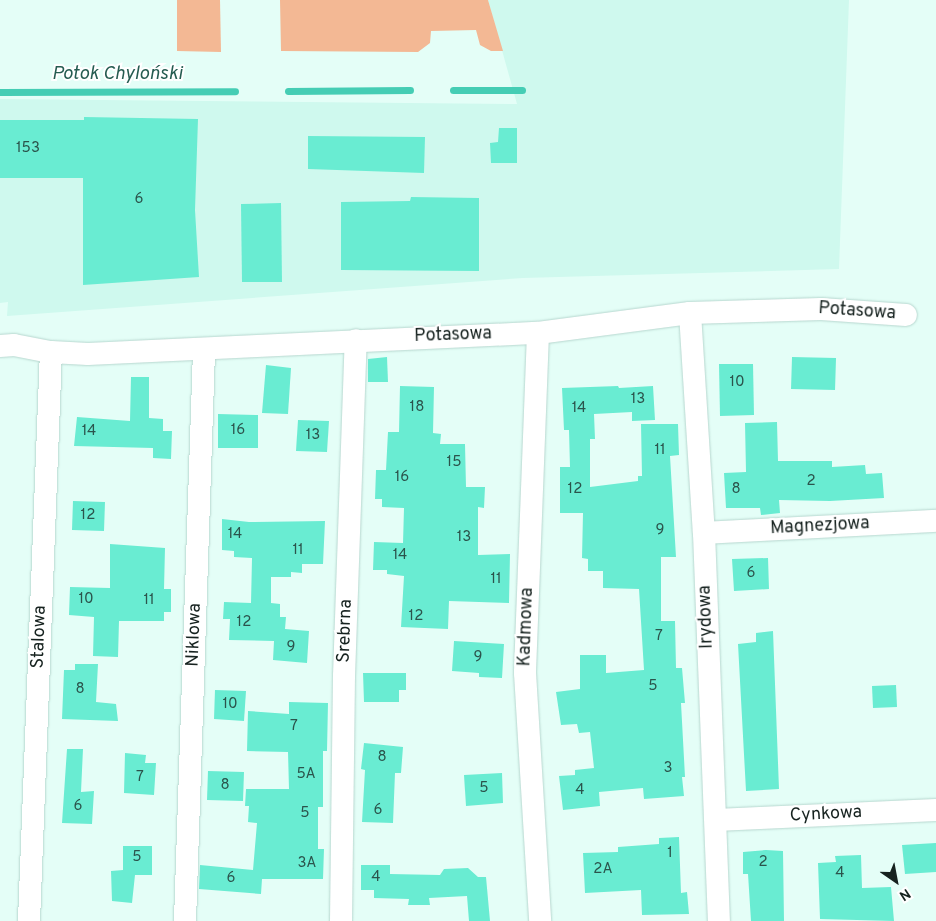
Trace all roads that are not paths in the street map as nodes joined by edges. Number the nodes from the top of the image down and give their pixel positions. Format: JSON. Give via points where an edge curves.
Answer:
{"nodes":[{"id":1,"x":690,"y":313,"type":"junction"},
{"id":2,"x":906,"y":315,"type":"dead end"},
{"id":3,"x":538,"y":333,"type":"junction"},
{"id":4,"x":356,"y":340,"type":"junction"},
{"id":5,"x":0,"y":346,"type":"edge"},
{"id":6,"x":204,"y":350,"type":"junction"},
{"id":7,"x":51,"y":352,"type":"junction"},
{"id":8,"x":936,"y":521,"type":"edge"},
{"id":9,"x":704,"y":533,"type":"junction"},
{"id":10,"x":936,"y":810,"type":"edge"},
{"id":11,"x":716,"y":820,"type":"junction"},
{"id":12,"x":29,"y":921,"type":"edge"},
{"id":13,"x":185,"y":921,"type":"edge"},
{"id":14,"x":341,"y":921,"type":"edge"},
{"id":15,"x":540,"y":921,"type":"edge"},
{"id":16,"x":719,"y":921,"type":"edge"}],
"edges":[{"from":1,"to":2,"type":"street","name":"Potasowa","via":[[821,308]]},
{"from":1,"to":3,"type":"street","name":"Potasowa"},
{"from":1,"to":9,"type":"street","name":"Irydowa"},
{"from":3,"to":4,"type":"street","name":"Potasowa"},
{"from":3,"to":15,"type":"street","name":"Kadmowa","via":[[526,673]]},
{"from":4,"to":6,"type":"street","name":"Potasowa"},
{"from":4,"to":14,"type":"street","name":"Srebrna","via":[[344,676]]},
{"from":5,"to":7,"type":"street","name":"Potasowa","via":[[14,345]]},
{"from":6,"to":7,"type":"street","name":"Potasowa"},
{"from":6,"to":13,"type":"street","name":"Niklowa"},
{"from":7,"to":12,"type":"street","name":"Stalowa"},
{"from":8,"to":9,"type":"street","name":"Magnezjowa"},
{"from":9,"to":11,"type":"street","name":"Irydowa"},
{"from":10,"to":11,"type":"street","name":"Cynkowa"},
{"from":11,"to":16,"type":"street","name":"Irydowa"}]}
